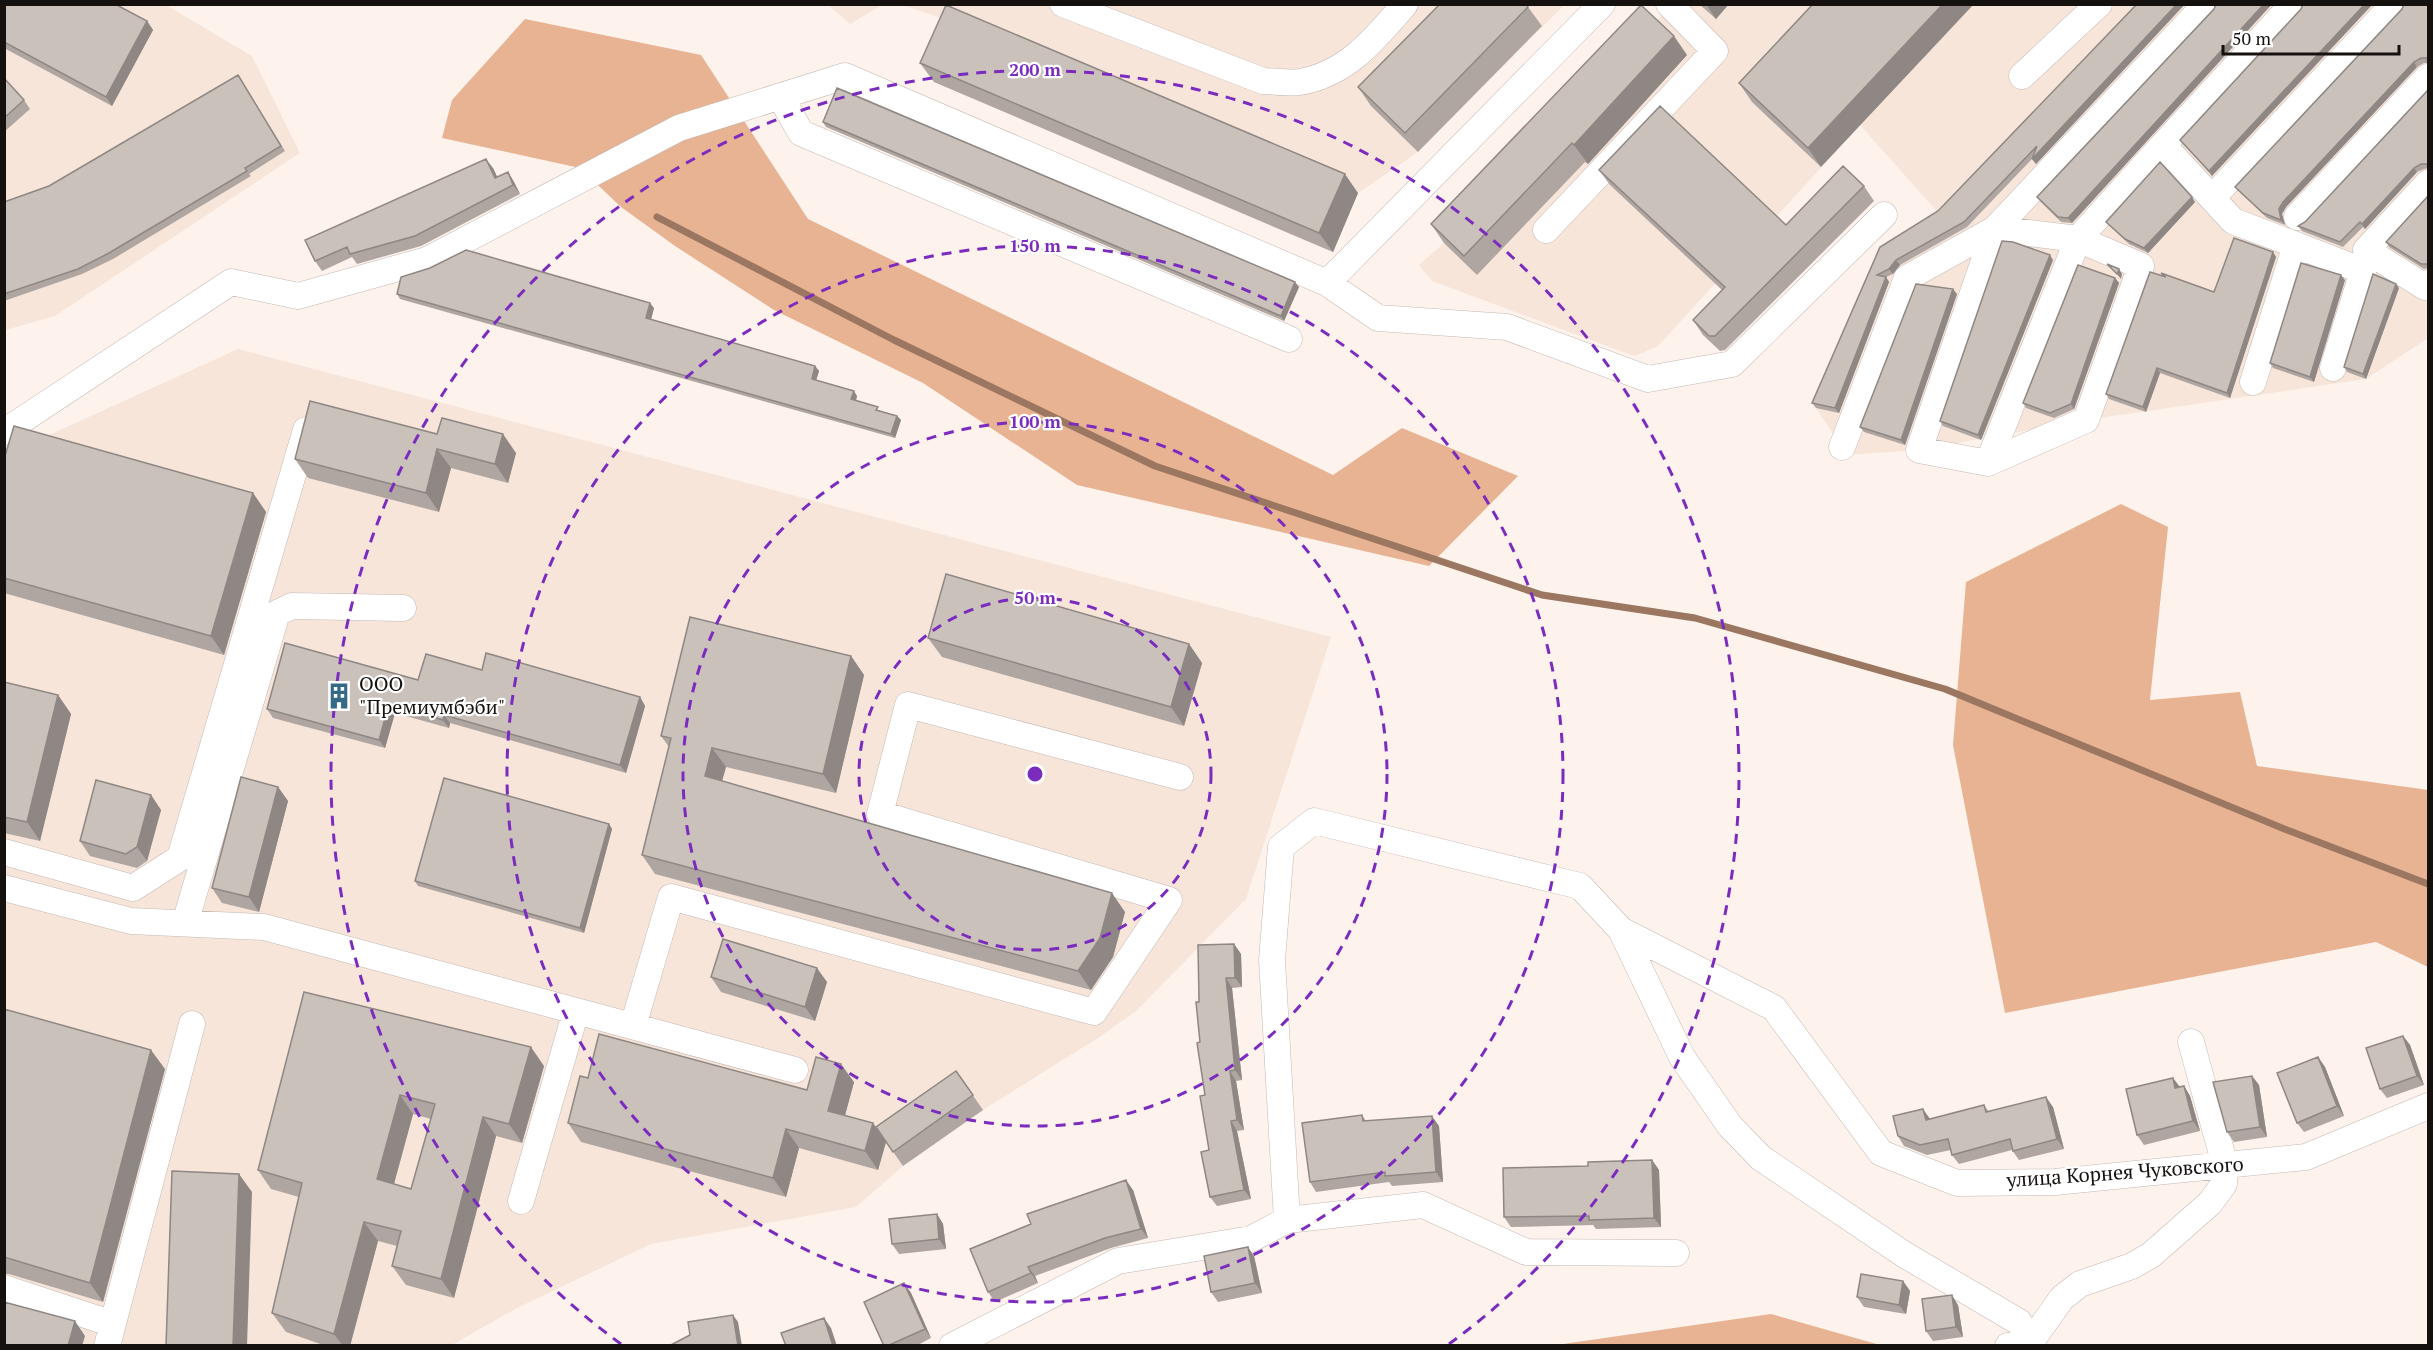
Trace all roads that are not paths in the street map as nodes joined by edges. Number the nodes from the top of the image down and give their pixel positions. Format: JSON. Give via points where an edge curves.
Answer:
{"nodes":[{"id":1,"x":1063,"y":4,"type":"edge"},
{"id":2,"x":1405,"y":4,"type":"edge"},
{"id":3,"x":1602,"y":4,"type":"edge"},
{"id":4,"x":1669,"y":4,"type":"edge"},
{"id":5,"x":2099,"y":4,"type":"edge"},
{"id":6,"x":2206,"y":4,"type":"edge"},
{"id":7,"x":2293,"y":4,"type":"edge"},
{"id":8,"x":2394,"y":4,"type":"edge"},
{"id":9,"x":2022,"y":75,"type":"dead end"},
{"id":10,"x":2428,"y":77,"type":"edge"},
{"id":11,"x":780,"y":96,"type":"junction"},
{"id":12,"x":2163,"y":145,"type":"junction"},
{"id":13,"x":2428,"y":183,"type":"edge"},
{"id":14,"x":2212,"y":198,"type":"junction"},
{"id":15,"x":1884,"y":215,"type":"dead end"},
{"id":16,"x":2297,"y":217,"type":"dead end"},
{"id":17,"x":1995,"y":229,"type":"junction"},
{"id":18,"x":1546,"y":230,"type":"dead end"},
{"id":19,"x":2078,"y":239,"type":"junction"},
{"id":20,"x":2296,"y":245,"type":"junction"},
{"id":21,"x":1327,"y":283,"type":"junction"},
{"id":22,"x":2428,"y":283,"type":"edge"},
{"id":23,"x":1289,"y":339,"type":"dead end"},
{"id":24,"x":2334,"y":368,"type":"dead end"},
{"id":25,"x":2253,"y":382,"type":"dead end"},
{"id":26,"x":306,"y":430,"type":"edge"},
{"id":27,"x":4,"y":432,"type":"edge"},
{"id":28,"x":1842,"y":447,"type":"dead end"},
{"id":29,"x":1988,"y":463,"type":"junction"},
{"id":30,"x":402,"y":608,"type":"dead end"},
{"id":31,"x":1180,"y":777,"type":"dead end"},
{"id":32,"x":4,"y":852,"type":"edge"},
{"id":33,"x":4,"y":888,"type":"edge"},
{"id":34,"x":185,"y":923,"type":"junction"},
{"id":35,"x":1621,"y":930,"type":"junction"},
{"id":36,"x":576,"y":1011,"type":"junction"},
{"id":37,"x":192,"y":1024,"type":"dead end"},
{"id":38,"x":633,"y":1026,"type":"junction"},
{"id":39,"x":2191,"y":1042,"type":"dead end"},
{"id":40,"x":795,"y":1070,"type":"dead end"},
{"id":41,"x":2428,"y":1106,"type":"edge"},
{"id":42,"x":2225,"y":1165,"type":"junction"},
{"id":43,"x":521,"y":1202,"type":"dead end"},
{"id":44,"x":1287,"y":1220,"type":"junction"},
{"id":45,"x":1676,"y":1253,"type":"dead end"},
{"id":46,"x":4,"y":1288,"type":"edge"},
{"id":47,"x":110,"y":1335,"type":"edge"},
{"id":48,"x":2023,"y":1345,"type":"edge"},
{"id":49,"x":952,"y":1346,"type":"edge"}],
"edges":[{"from":1,"to":2,"type":"street","via":[[1263,81],[1298,82],[1328,74],[1367,49]]},
{"from":3,"to":21,"type":"street"},
{"from":4,"to":18,"type":"street","via":[[1715,51]]},
{"from":5,"to":9,"type":"street"},
{"from":6,"to":17,"type":"street"},
{"from":7,"to":12,"type":"street"},
{"from":8,"to":14,"type":"street"},
{"from":10,"to":16,"type":"street"},
{"from":11,"to":21,"type":"street","via":[[845,76]]},
{"from":11,"to":23,"type":"street","via":[[801,133]]},
{"from":11,"to":27,"type":"street","via":[[679,128],[427,260],[298,296],[231,282]]},
{"from":12,"to":14,"type":"street"},
{"from":12,"to":19,"type":"street"},
{"from":13,"to":22,"type":"street","via":[[2366,250],[2425,287]]},
{"from":14,"to":20,"type":"street","via":[[2233,221]]},
{"from":15,"to":21,"type":"street","via":[[1732,364],[1648,379],[1507,327],[1378,318]]},
{"from":17,"to":19,"type":"street"},
{"from":17,"to":28,"type":"street","via":[[1907,278]]},
{"from":17,"to":29,"type":"street","via":[[1919,450]]},
{"from":19,"to":29,"type":"street"},
{"from":19,"to":29,"type":"street","via":[[2140,266],[2086,420]]},
{"from":20,"to":24,"type":"street","via":[[2363,271]]},
{"from":20,"to":25,"type":"street"},
{"from":26,"to":32,"type":"street","via":[[180,858],[133,888]]},
{"from":30,"to":34,"type":"street","via":[[292,606],[277,613]]},
{"from":31,"to":38,"type":"street","via":[[908,705],[880,814],[1169,900],[1094,1012],[671,897]]},
{"from":33,"to":34,"type":"street","via":[[131,921]]},
{"from":34,"to":36,"type":"street","via":[[264,927]]},
{"from":35,"to":42,"type":"street","name":"улица Корнея Чуковского","via":[[1774,1008],[1881,1153],[1957,1182],[2055,1182]]},
{"from":35,"to":44,"type":"street","via":[[1580,886],[1557,880],[1314,821],[1281,847],[1272,960]]},
{"from":35,"to":48,"type":"street","via":[[1682,1057],[1730,1126],[1761,1158],[1905,1255],[2019,1322]]},
{"from":36,"to":38,"type":"street"},
{"from":36,"to":43,"type":"street"},
{"from":37,"to":47,"type":"street"},
{"from":38,"to":40,"type":"street"},
{"from":39,"to":42,"type":"street"},
{"from":41,"to":42,"type":"street","name":"улица Корнея Чуковского","via":[[2306,1157]]},
{"from":42,"to":48,"type":"street","via":[[2224,1184],[2210,1203],[2151,1255],[2080,1284],[2062,1298]]},
{"from":44,"to":45,"type":"street","via":[[1423,1205],[1526,1252]]},
{"from":44,"to":49,"type":"street","via":[[1251,1239],[1118,1261]]},
{"from":46,"to":47,"type":"street"}]}
